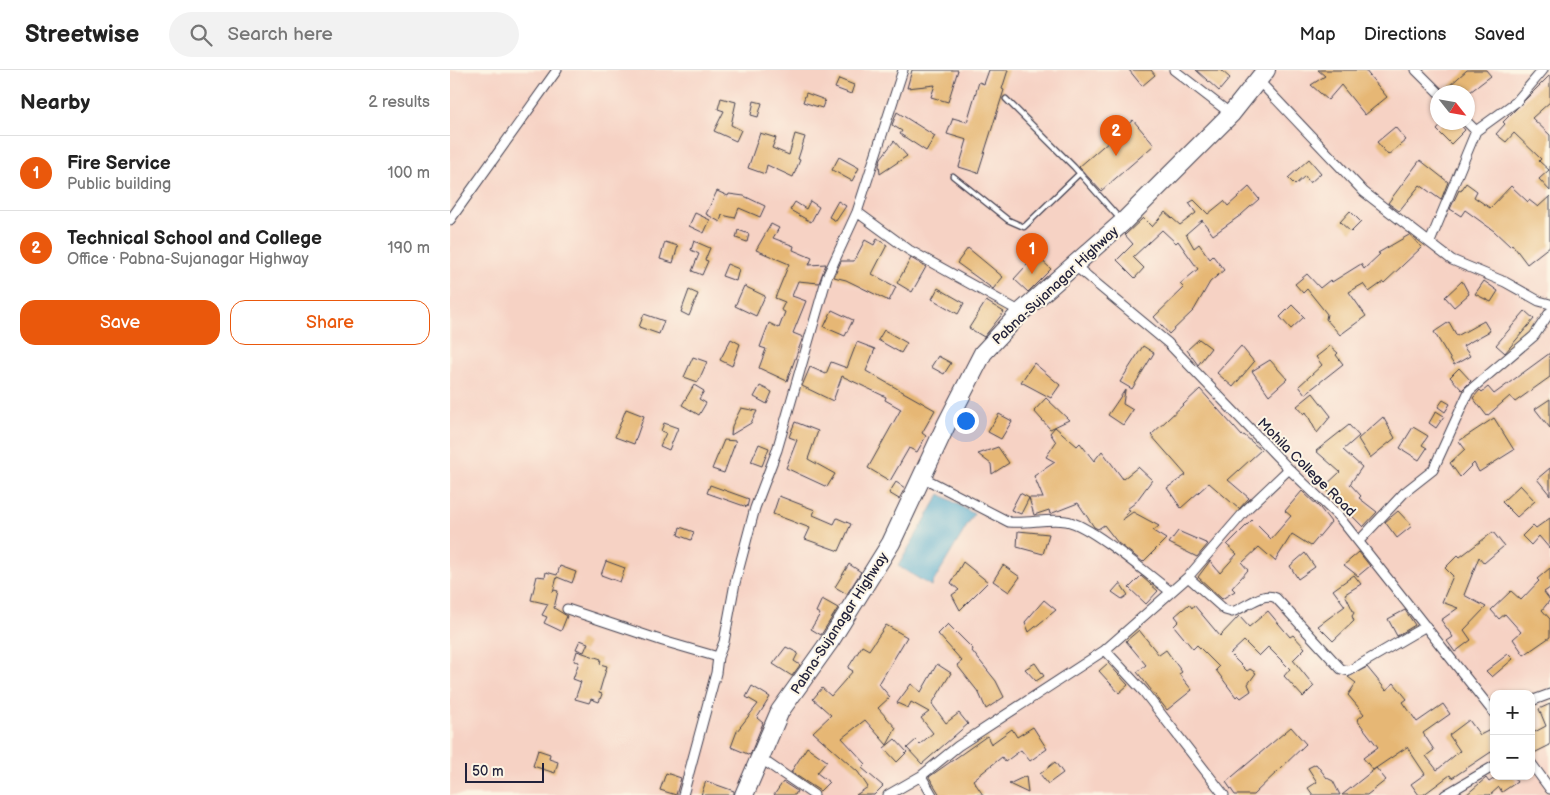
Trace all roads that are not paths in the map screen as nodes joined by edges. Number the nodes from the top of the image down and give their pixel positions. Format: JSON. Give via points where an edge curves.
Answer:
{"nodes":[{"id":1,"x":557,"y":70,"type":"edge"},
{"id":2,"x":903,"y":70,"type":"edge"},
{"id":3,"x":1174,"y":70,"type":"edge"},
{"id":4,"x":1416,"y":70,"type":"edge"},
{"id":5,"x":1542,"y":70,"type":"edge"},
{"id":6,"x":1262,"y":75,"type":"edge"},
{"id":7,"x":1431,"y":85,"type":"edge"},
{"id":8,"x":1006,"y":99,"type":"dead end"},
{"id":9,"x":1231,"y":114,"type":"junction"},
{"id":10,"x":1476,"y":131,"type":"joint"},
{"id":11,"x":1080,"y":173,"type":"junction"},
{"id":12,"x":953,"y":176,"type":"dead end"},
{"id":13,"x":857,"y":212,"type":"junction"},
{"id":14,"x":450,"y":220,"type":"edge"},
{"id":15,"x":1123,"y":222,"type":"junction"},
{"id":16,"x":1430,"y":242,"type":"junction"},
{"id":17,"x":1074,"y":266,"type":"junction"},
{"id":18,"x":1550,"y":304,"type":"edge"},
{"id":19,"x":1022,"y":312,"type":"junction"},
{"id":20,"x":1550,"y":312,"type":"edge"},
{"id":21,"x":1289,"y":469,"type":"junction"},
{"id":22,"x":922,"y":477,"type":"junction"},
{"id":23,"x":1359,"y":540,"type":"junction"},
{"id":24,"x":1188,"y":577,"type":"junction"},
{"id":25,"x":1171,"y":592,"type":"junction"},
{"id":26,"x":567,"y":609,"type":"dead end"},
{"id":27,"x":1426,"y":626,"type":"junction"},
{"id":28,"x":1105,"y":650,"type":"junction"},
{"id":29,"x":718,"y":657,"type":"junction"},
{"id":30,"x":1550,"y":694,"type":"edge"},
{"id":31,"x":1535,"y":700,"type":"edge"},
{"id":32,"x":1490,"y":708,"type":"edge"},
{"id":33,"x":760,"y":758,"type":"junction"},
{"id":34,"x":1490,"y":768,"type":"edge"},
{"id":35,"x":1535,"y":768,"type":"edge"},
{"id":36,"x":921,"y":776,"type":"junction"},
{"id":37,"x":1550,"y":789,"type":"edge"},
{"id":38,"x":683,"y":795,"type":"edge"},
{"id":39,"x":744,"y":795,"type":"edge"},
{"id":40,"x":814,"y":795,"type":"edge"},
{"id":41,"x":888,"y":795,"type":"edge"},
{"id":42,"x":932,"y":795,"type":"edge"},
{"id":43,"x":1224,"y":795,"type":"edge"},
{"id":44,"x":1445,"y":795,"type":"edge"}],
"edges":[{"from":1,"to":14,"type":"street"},
{"from":2,"to":13,"type":"street"},
{"from":3,"to":9,"type":"street"},
{"from":4,"to":7,"type":"street"},
{"from":5,"to":10,"type":"street","via":[[1516,102]]},
{"from":6,"to":9,"type":"highway","name":"Pabna-Sujanagar Highway"},
{"from":6,"to":16,"type":"street","via":[[1364,192]]},
{"from":8,"to":11,"type":"lane"},
{"from":9,"to":15,"type":"highway","name":"Pabna-Sujanagar Highway"},
{"from":10,"to":16,"type":"street"},
{"from":11,"to":12,"type":"lane","via":[[1024,227],[1008,220]]},
{"from":11,"to":15,"type":"lane"},
{"from":13,"to":19,"type":"street","via":[[909,250]]},
{"from":13,"to":29,"type":"street","via":[[826,277],[777,450],[755,508]]},
{"from":15,"to":17,"type":"highway","name":"Pabna-Sujanagar Highway"},
{"from":16,"to":18,"type":"street","via":[[1452,260]]},
{"from":17,"to":19,"type":"highway","name":"Pabna-Sujanagar Highway"},
{"from":17,"to":21,"type":"street","name":"Mohila College Road","via":[[1168,343]]},
{"from":19,"to":22,"type":"highway","name":"Pabna-Sujanagar Highway","via":[[983,353]]},
{"from":20,"to":23,"type":"street","via":[[1534,336],[1469,391],[1433,470],[1405,492]]},
{"from":21,"to":23,"type":"street","name":"Mohila College Road"},
{"from":21,"to":24,"type":"street","via":[[1246,510]]},
{"from":22,"to":25,"type":"street","via":[[1009,522],[1066,521],[1084,527]]},
{"from":22,"to":33,"type":"highway","name":"Pabna-Sujanagar Highway","via":[[891,543],[830,641],[780,711]]},
{"from":23,"to":27,"type":"street","name":"Mohila College Road"},
{"from":24,"to":25,"type":"street"},
{"from":24,"to":27,"type":"street","via":[[1225,610],[1232,612],[1263,596],[1276,598],[1341,669],[1349,671]]},
{"from":25,"to":28,"type":"street"},
{"from":26,"to":29,"type":"street"},
{"from":27,"to":32,"type":"street","name":"Mohila College Road"},
{"from":28,"to":36,"type":"street","via":[[958,746]]},
{"from":28,"to":43,"type":"street","via":[[1144,692]]},
{"from":29,"to":38,"type":"street"},
{"from":30,"to":31,"type":"street"},
{"from":33,"to":39,"type":"highway","name":"Pabna-Sujanagar Highway"},
{"from":33,"to":40,"type":"street"},
{"from":34,"to":44,"type":"street"},
{"from":35,"to":37,"type":"street"},
{"from":36,"to":41,"type":"street"},
{"from":36,"to":42,"type":"street"}]}
